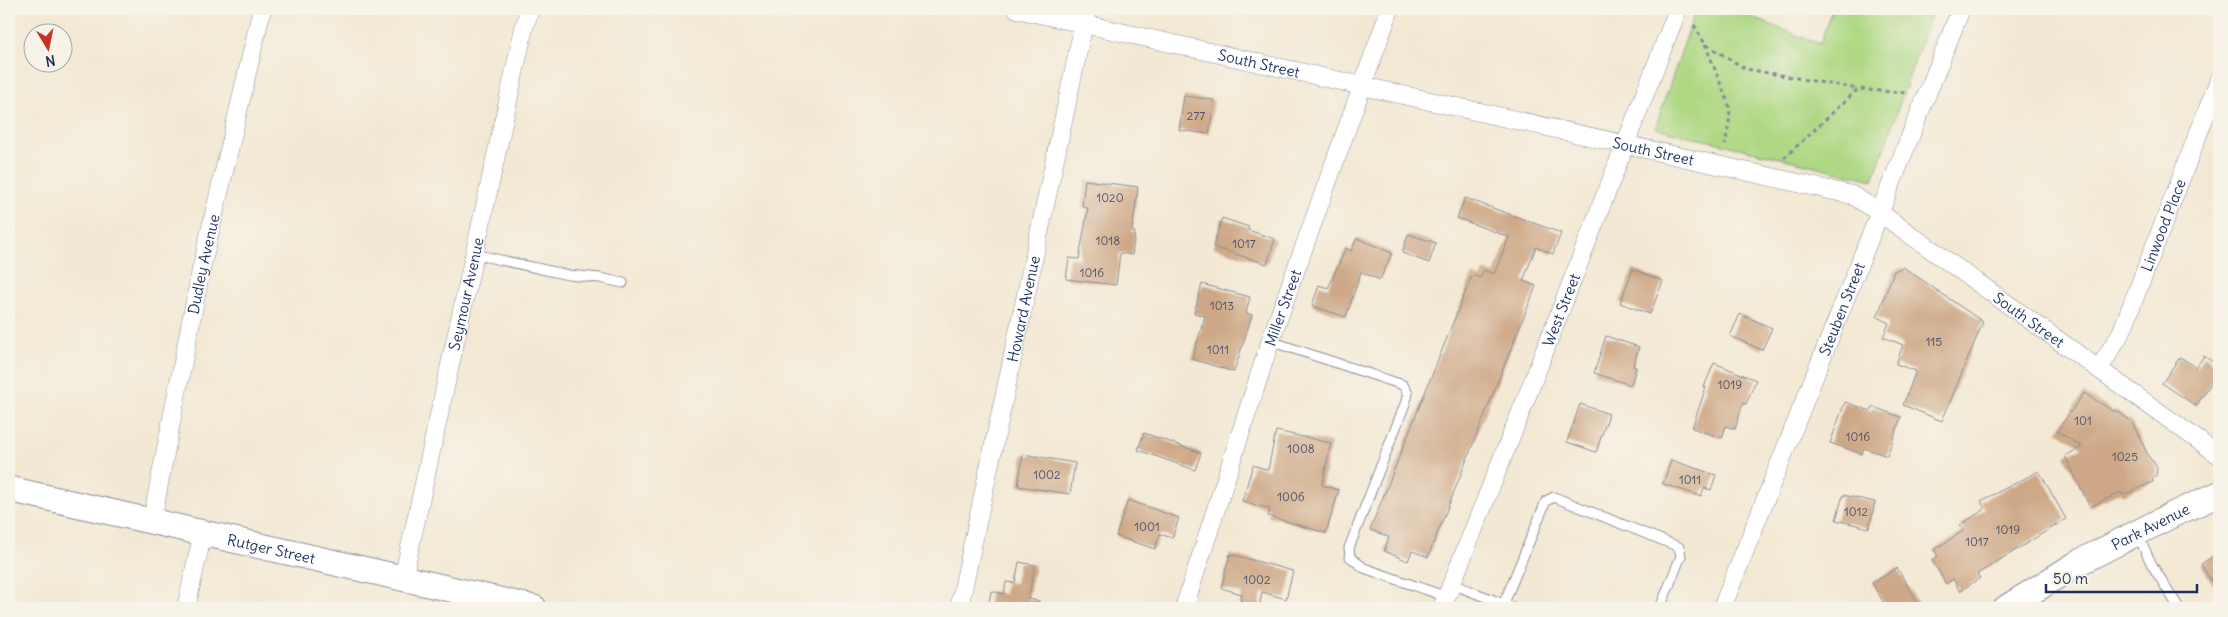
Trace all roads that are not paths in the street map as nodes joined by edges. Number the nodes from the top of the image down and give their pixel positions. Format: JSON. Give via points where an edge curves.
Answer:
{"nodes":[{"id":1,"x":262,"y":9,"type":"edge"},
{"id":2,"x":530,"y":9,"type":"edge"},
{"id":3,"x":1017,"y":9,"type":"edge"},
{"id":4,"x":1390,"y":9,"type":"edge"},
{"id":5,"x":1678,"y":9,"type":"edge"},
{"id":6,"x":1962,"y":9,"type":"edge"},
{"id":7,"x":1086,"y":16,"type":"edge"},
{"id":8,"x":2219,"y":80,"type":"edge"},
{"id":9,"x":1361,"y":86,"type":"junction"},
{"id":10,"x":1624,"y":145,"type":"junction"},
{"id":11,"x":1880,"y":213,"type":"junction"},
{"id":12,"x":474,"y":254,"type":"junction"},
{"id":13,"x":623,"y":283,"type":"dead end"},
{"id":14,"x":1270,"y":341,"type":"junction"},
{"id":15,"x":2099,"y":369,"type":"junction"},
{"id":16,"x":2219,"y":455,"type":"edge"},
{"id":17,"x":9,"y":489,"type":"edge"},
{"id":18,"x":2219,"y":494,"type":"edge"},
{"id":19,"x":152,"y":520,"type":"junction"},
{"id":20,"x":203,"y":532,"type":"junction"},
{"id":21,"x":2137,"y":533,"type":"junction"},
{"id":22,"x":403,"y":579,"type":"junction"},
{"id":23,"x":1447,"y":596,"type":"edge"},
{"id":24,"x":1503,"y":606,"type":"edge"},
{"id":25,"x":186,"y":608,"type":"edge"},
{"id":26,"x":534,"y":608,"type":"edge"},
{"id":27,"x":959,"y":608,"type":"edge"},
{"id":28,"x":1184,"y":608,"type":"edge"},
{"id":29,"x":1514,"y":608,"type":"edge"},
{"id":30,"x":1660,"y":608,"type":"edge"},
{"id":31,"x":1722,"y":608,"type":"edge"},
{"id":32,"x":2006,"y":608,"type":"edge"},
{"id":33,"x":2179,"y":608,"type":"edge"}],
"edges":[{"from":1,"to":19,"type":"street","name":"Dudley Avenue","via":[[200,270]]},
{"from":2,"to":12,"type":"street","name":"Seymour Avenue"},
{"from":3,"to":7,"type":"street","name":"South Street"},
{"from":4,"to":9,"type":"street","name":"Miller Street"},
{"from":5,"to":10,"type":"street","name":"West Street"},
{"from":6,"to":11,"type":"street","name":"Steuben Street"},
{"from":7,"to":9,"type":"street","name":"South Street"},
{"from":7,"to":27,"type":"street","name":"Howard Avenue"},
{"from":8,"to":15,"type":"street","name":"Linwood Place","via":[[2120,333]]},
{"from":9,"to":10,"type":"street","name":"South Street"},
{"from":9,"to":14,"type":"street","name":"Miller Street"},
{"from":10,"to":11,"type":"street","name":"South Street","via":[[1852,195]]},
{"from":10,"to":23,"type":"street","name":"West Street"},
{"from":11,"to":15,"type":"street","name":"South Street"},
{"from":11,"to":31,"type":"street","name":"Steuben Street"},
{"from":12,"to":13,"type":"lane","via":[[568,275]]},
{"from":12,"to":22,"type":"street","name":"Seymour Avenue"},
{"from":14,"to":23,"type":"lane","via":[[1403,385],[1408,394],[1405,404],[1349,548],[1350,557],[1364,568]]},
{"from":14,"to":28,"type":"street","name":"Miller Street"},
{"from":15,"to":16,"type":"street","name":"South Street"},
{"from":17,"to":19,"type":"street","name":"Rutger Street"},
{"from":18,"to":21,"type":"street","name":"Park Avenue"},
{"from":19,"to":20,"type":"street","name":"Rutger Street"},
{"from":20,"to":22,"type":"street","name":"Rutger Street"},
{"from":20,"to":25,"type":"street"},
{"from":21,"to":32,"type":"street","name":"Park Avenue","via":[[2078,563]]},
{"from":21,"to":33,"type":"lane","via":[[2152,565]]},
{"from":22,"to":26,"type":"street","name":"Rutger Street"},
{"from":23,"to":24,"type":"lane"},
{"from":24,"to":29,"type":"lane"},
{"from":24,"to":30,"type":"lane","via":[[1546,501],[1554,497],[1679,547],[1681,556]]}]}
